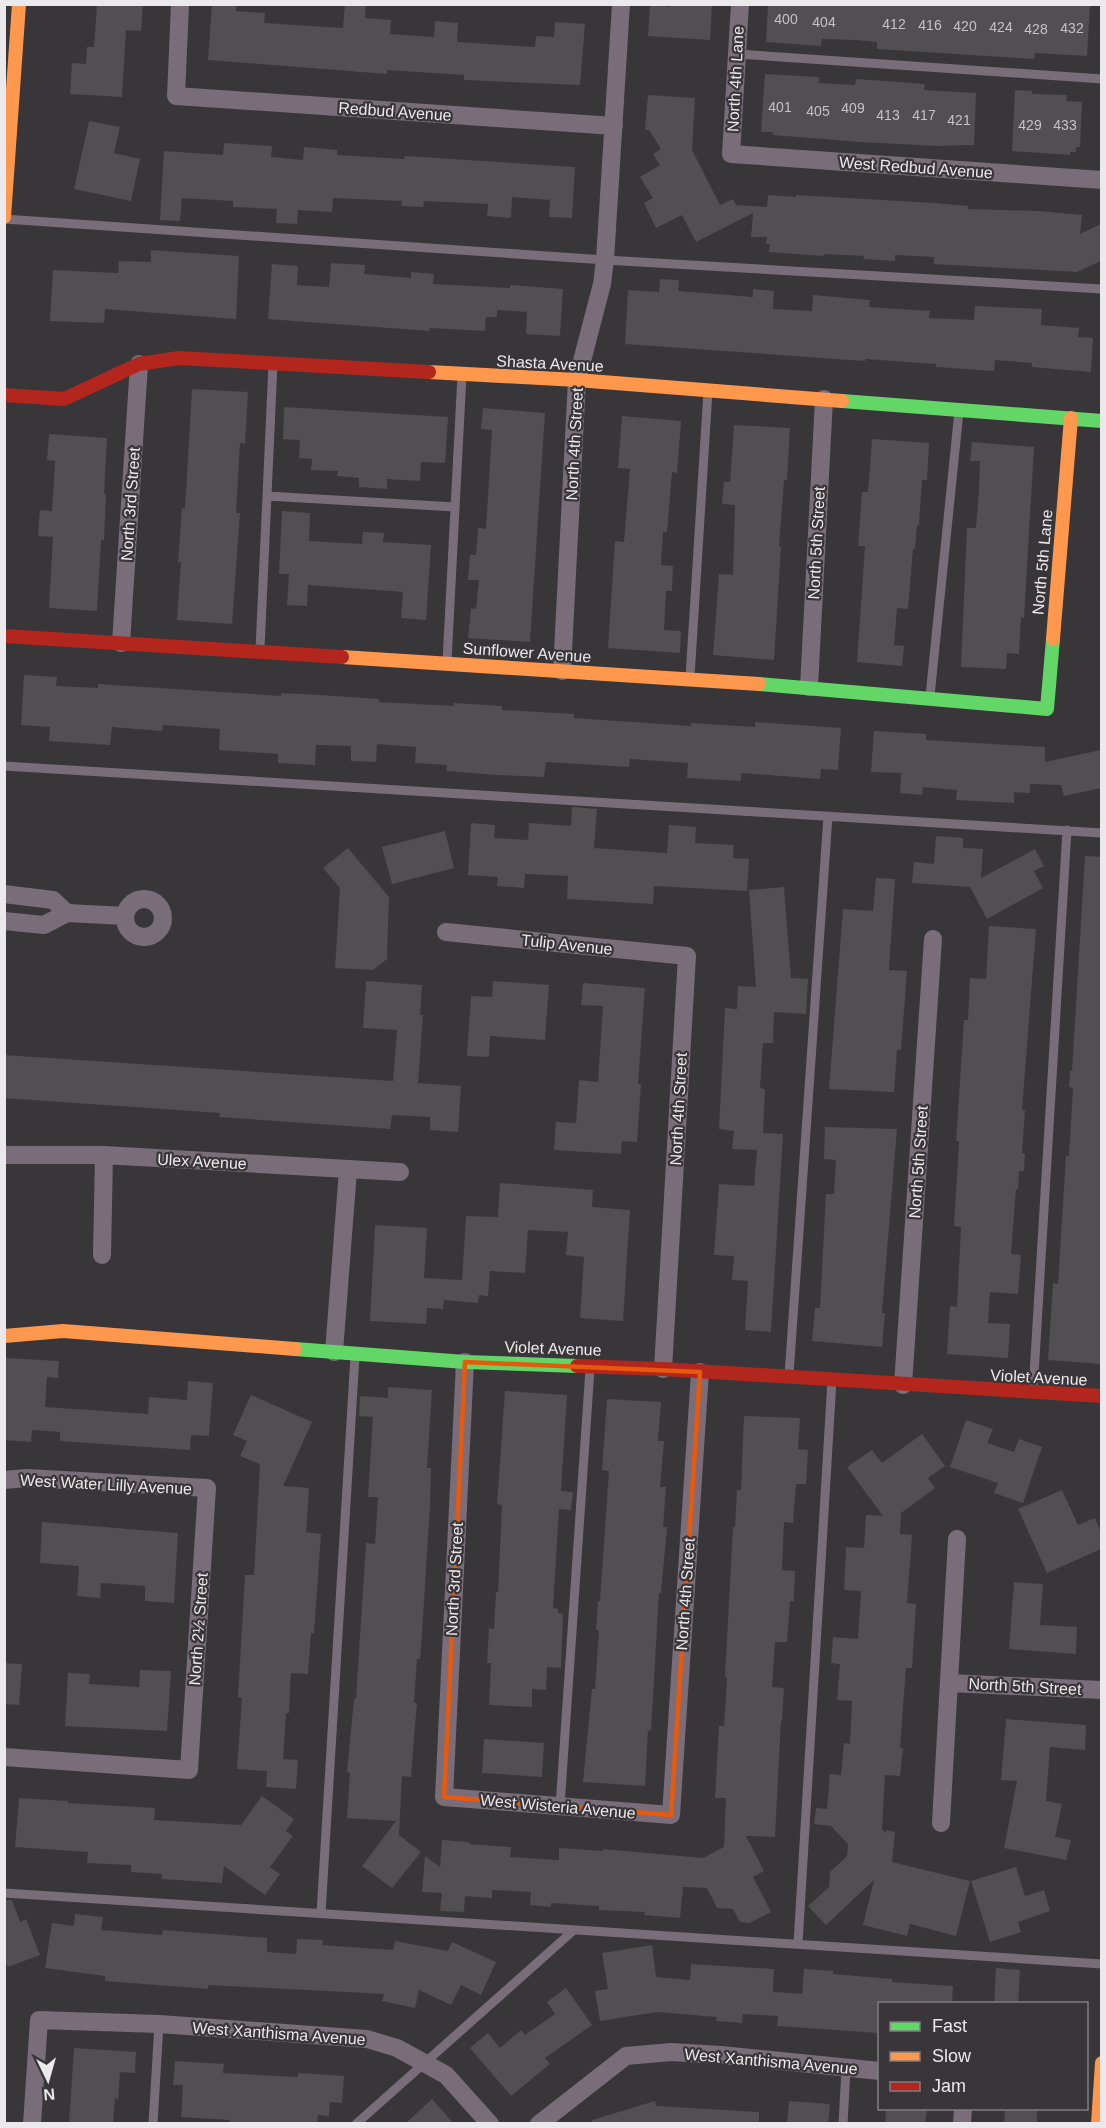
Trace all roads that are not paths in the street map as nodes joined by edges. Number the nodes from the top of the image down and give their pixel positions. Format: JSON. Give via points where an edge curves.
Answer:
{"nodes":[{"id":1,"x":19,"y":4,"type":"edge"},
{"id":2,"x":180,"y":4,"type":"edge"},
{"id":3,"x":621,"y":4,"type":"edge"},
{"id":4,"x":740,"y":4,"type":"edge"},
{"id":5,"x":737,"y":54,"type":"junction"},
{"id":6,"x":10,"y":59,"type":"edge"},
{"id":7,"x":1101,"y":79,"type":"edge"},
{"id":8,"x":8,"y":99,"type":"edge"},
{"id":9,"x":614,"y":126,"type":"junction"},
{"id":10,"x":731,"y":154,"type":"joint"},
{"id":11,"x":1101,"y":180,"type":"edge"},
{"id":12,"x":4,"y":218,"type":"edge"},
{"id":13,"x":605,"y":260,"type":"junction"},
{"id":14,"x":1101,"y":289,"type":"edge"},
{"id":15,"x":273,"y":363,"type":"junction"},
{"id":16,"x":140,"y":364,"type":"junction"},
{"id":17,"x":462,"y":374,"type":"junction"},
{"id":18,"x":577,"y":380,"type":"junction"},
{"id":19,"x":708,"y":390,"type":"junction"},
{"id":20,"x":4,"y":395,"type":"edge"},
{"id":21,"x":824,"y":399,"type":"junction"},
{"id":22,"x":960,"y":409,"type":"junction"},
{"id":23,"x":1071,"y":418,"type":"junction"},
{"id":24,"x":1101,"y":421,"type":"edge"},
{"id":25,"x":267,"y":496,"type":"junction"},
{"id":26,"x":455,"y":507,"type":"junction"},
{"id":27,"x":4,"y":636,"type":"edge"},
{"id":28,"x":121,"y":643,"type":"junction"},
{"id":29,"x":260,"y":652,"type":"junction"},
{"id":30,"x":447,"y":663,"type":"junction"},
{"id":31,"x":562,"y":671,"type":"junction"},
{"id":32,"x":690,"y":679,"type":"junction"},
{"id":33,"x":809,"y":687,"type":"junction"},
{"id":34,"x":929,"y":698,"type":"junction"},
{"id":35,"x":1047,"y":709,"type":"joint"},
{"id":36,"x":4,"y":766,"type":"edge"},
{"id":37,"x":828,"y":816,"type":"junction"},
{"id":38,"x":1066,"y":830,"type":"junction"},
{"id":39,"x":1101,"y":832,"type":"edge"},
{"id":40,"x":4,"y":894,"type":"edge"},
{"id":41,"x":67,"y":913,"type":"junction"},
{"id":42,"x":125,"y":916,"type":"dead end"},
{"id":43,"x":4,"y":921,"type":"edge"},
{"id":44,"x":447,"y":932,"type":"dead end"},
{"id":45,"x":933,"y":939,"type":"dead end"},
{"id":46,"x":687,"y":956,"type":"joint"},
{"id":47,"x":4,"y":1155,"type":"edge"},
{"id":48,"x":104,"y":1155,"type":"junction"},
{"id":49,"x":348,"y":1170,"type":"junction"},
{"id":50,"x":400,"y":1172,"type":"dead end"},
{"id":51,"x":102,"y":1255,"type":"dead end"},
{"id":52,"x":4,"y":1336,"type":"edge"},
{"id":53,"x":334,"y":1352,"type":"junction"},
{"id":54,"x":355,"y":1353,"type":"junction"},
{"id":55,"x":465,"y":1362,"type":"junction"},
{"id":56,"x":591,"y":1366,"type":"junction"},
{"id":57,"x":663,"y":1369,"type":"junction"},
{"id":58,"x":700,"y":1372,"type":"junction"},
{"id":59,"x":789,"y":1378,"type":"junction"},
{"id":60,"x":832,"y":1380,"type":"junction"},
{"id":61,"x":903,"y":1385,"type":"junction"},
{"id":62,"x":1033,"y":1393,"type":"junction"},
{"id":63,"x":1101,"y":1396,"type":"edge"},
{"id":64,"x":4,"y":1480,"type":"edge"},
{"id":65,"x":207,"y":1488,"type":"joint"},
{"id":66,"x":957,"y":1539,"type":"dead end"},
{"id":67,"x":949,"y":1683,"type":"junction"},
{"id":68,"x":1101,"y":1690,"type":"edge"},
{"id":69,"x":4,"y":1757,"type":"edge"},
{"id":70,"x":444,"y":1797,"type":"joint"},
{"id":71,"x":560,"y":1806,"type":"junction"},
{"id":72,"x":671,"y":1815,"type":"joint"},
{"id":73,"x":941,"y":1822,"type":"dead end"},
{"id":74,"x":4,"y":1893,"type":"edge"},
{"id":75,"x":321,"y":1913,"type":"junction"},
{"id":76,"x":574,"y":1930,"type":"junction"},
{"id":77,"x":798,"y":1944,"type":"junction"},
{"id":78,"x":1101,"y":1964,"type":"edge"},
{"id":79,"x":159,"y":2024,"type":"junction"},
{"id":80,"x":425,"y":2062,"type":"junction"},
{"id":81,"x":1101,"y":2063,"type":"edge"},
{"id":82,"x":846,"y":2069,"type":"junction"},
{"id":83,"x":878,"y":2071,"type":"edge"},
{"id":84,"x":1096,"y":2085,"type":"edge"},
{"id":85,"x":32,"y":2124,"type":"edge"},
{"id":86,"x":153,"y":2124,"type":"edge"},
{"id":87,"x":356,"y":2124,"type":"edge"},
{"id":88,"x":490,"y":2124,"type":"edge"},
{"id":89,"x":539,"y":2124,"type":"edge"},
{"id":90,"x":843,"y":2124,"type":"edge"},
{"id":91,"x":1098,"y":2124,"type":"edge"}],
"edges":[{"from":1,"to":6,"type":"street"},
{"from":2,"to":9,"type":"street","name":"Redbud Avenue","via":[[176,96]]},
{"from":3,"to":9,"type":"street","name":"North 4th Street"},
{"from":4,"to":5,"type":"street","name":"North 4th Lane"},
{"from":5,"to":7,"type":"lane"},
{"from":5,"to":10,"type":"street","name":"North 4th Lane"},
{"from":6,"to":8,"type":"street"},
{"from":8,"to":12,"type":"street"},
{"from":9,"to":13,"type":"street","name":"North 4th Street"},
{"from":10,"to":11,"type":"street","name":"West Redbud Avenue"},
{"from":12,"to":13,"type":"lane"},
{"from":13,"to":14,"type":"lane"},
{"from":13,"to":18,"type":"street","name":"North 4th Street"},
{"from":15,"to":16,"type":"street","name":"Shasta Avenue","via":[[180,358]]},
{"from":15,"to":17,"type":"street","name":"Shasta Avenue"},
{"from":15,"to":25,"type":"lane"},
{"from":16,"to":20,"type":"street","name":"Shasta Avenue","via":[[64,399]]},
{"from":16,"to":28,"type":"street","name":"North 3rd Street"},
{"from":17,"to":18,"type":"street","name":"Shasta Avenue"},
{"from":17,"to":26,"type":"lane"},
{"from":18,"to":19,"type":"street","name":"Shasta Avenue"},
{"from":18,"to":31,"type":"street","name":"North 4th Street"},
{"from":19,"to":21,"type":"street","name":"Shasta Avenue"},
{"from":19,"to":32,"type":"lane"},
{"from":21,"to":22,"type":"street","name":"Shasta Avenue"},
{"from":21,"to":33,"type":"street","name":"North 5th Street"},
{"from":22,"to":23,"type":"street","name":"Shasta Avenue"},
{"from":22,"to":34,"type":"lane"},
{"from":23,"to":24,"type":"street","name":"Shasta Avenue"},
{"from":23,"to":35,"type":"street","name":"North 5th Lane"},
{"from":25,"to":26,"type":"lane"},
{"from":25,"to":29,"type":"lane"},
{"from":26,"to":30,"type":"lane"},
{"from":27,"to":28,"type":"street","name":"Sunflower Avenue"},
{"from":28,"to":29,"type":"street","name":"Sunflower Avenue"},
{"from":29,"to":30,"type":"street","name":"Sunflower Avenue"},
{"from":30,"to":31,"type":"street","name":"Sunflower Avenue"},
{"from":31,"to":32,"type":"street","name":"Sunflower Avenue"},
{"from":32,"to":33,"type":"street","name":"Sunflower Avenue"},
{"from":33,"to":34,"type":"street","name":"Sunflower Avenue"},
{"from":34,"to":35,"type":"street","name":"Sunflower Avenue"},
{"from":36,"to":37,"type":"lane"},
{"from":37,"to":38,"type":"lane"},
{"from":37,"to":59,"type":"lane"},
{"from":38,"to":39,"type":"lane"},
{"from":38,"to":62,"type":"lane"},
{"from":40,"to":41,"type":"street","via":[[53,900]]},
{"from":41,"to":42,"type":"street"},
{"from":41,"to":43,"type":"street","via":[[44,925]]},
{"from":44,"to":46,"type":"street","name":"Tulip Avenue"},
{"from":45,"to":61,"type":"street","name":"North 5th Street"},
{"from":46,"to":57,"type":"street","name":"North 4th Street"},
{"from":47,"to":48,"type":"street","name":"Ulex Avenue"},
{"from":48,"to":49,"type":"street","name":"Ulex Avenue"},
{"from":48,"to":51,"type":"street"},
{"from":49,"to":50,"type":"street","name":"Ulex Avenue"},
{"from":49,"to":53,"type":"street"},
{"from":52,"to":53,"type":"street","name":"Violet Avenue","via":[[63,1331]]},
{"from":53,"to":54,"type":"street","name":"Violet Avenue"},
{"from":54,"to":55,"type":"street","name":"Violet Avenue"},
{"from":54,"to":75,"type":"lane"},
{"from":55,"to":56,"type":"street","name":"Violet Avenue"},
{"from":55,"to":70,"type":"street","name":"North 3rd Street"},
{"from":56,"to":57,"type":"street","name":"Violet Avenue"},
{"from":56,"to":71,"type":"lane"},
{"from":57,"to":58,"type":"street","name":"Violet Avenue"},
{"from":58,"to":59,"type":"street","name":"Violet Avenue"},
{"from":58,"to":72,"type":"street","name":"North 4th Street"},
{"from":59,"to":60,"type":"street","name":"Violet Avenue"},
{"from":60,"to":61,"type":"street","name":"Violet Avenue"},
{"from":60,"to":77,"type":"lane"},
{"from":61,"to":62,"type":"street","name":"Violet Avenue"},
{"from":62,"to":63,"type":"street","name":"Violet Avenue"},
{"from":64,"to":65,"type":"street","name":"West Water Lilly Avenue"},
{"from":65,"to":69,"type":"street","name":"North 2½ Street","via":[[189,1770]]},
{"from":66,"to":67,"type":"street","name":"North 5th Street"},
{"from":67,"to":68,"type":"street","name":"North 5th Street"},
{"from":67,"to":73,"type":"street","name":"North 5th Street"},
{"from":70,"to":71,"type":"street","name":"West Wisteria Avenue"},
{"from":71,"to":72,"type":"street","name":"West Wisteria Avenue"},
{"from":74,"to":75,"type":"lane"},
{"from":75,"to":76,"type":"lane"},
{"from":76,"to":77,"type":"lane"},
{"from":76,"to":80,"type":"lane"},
{"from":77,"to":78,"type":"lane"},
{"from":79,"to":80,"type":"street","name":"West Xanthisma Avenue","via":[[367,2039]]},
{"from":79,"to":85,"type":"street","name":"West Xanthisma Avenue","via":[[39,2020]]},
{"from":79,"to":86,"type":"lane"},
{"from":80,"to":87,"type":"lane"},
{"from":80,"to":88,"type":"street","name":"West Xanthisma Avenue","via":[[446,2075]]},
{"from":81,"to":84,"type":"street"},
{"from":82,"to":83,"type":"street","name":"West Xanthisma Avenue"},
{"from":82,"to":89,"type":"street","name":"West Xanthisma Avenue","via":[[671,2052],[626,2056]]},
{"from":82,"to":90,"type":"lane"},
{"from":84,"to":91,"type":"street"}]}
